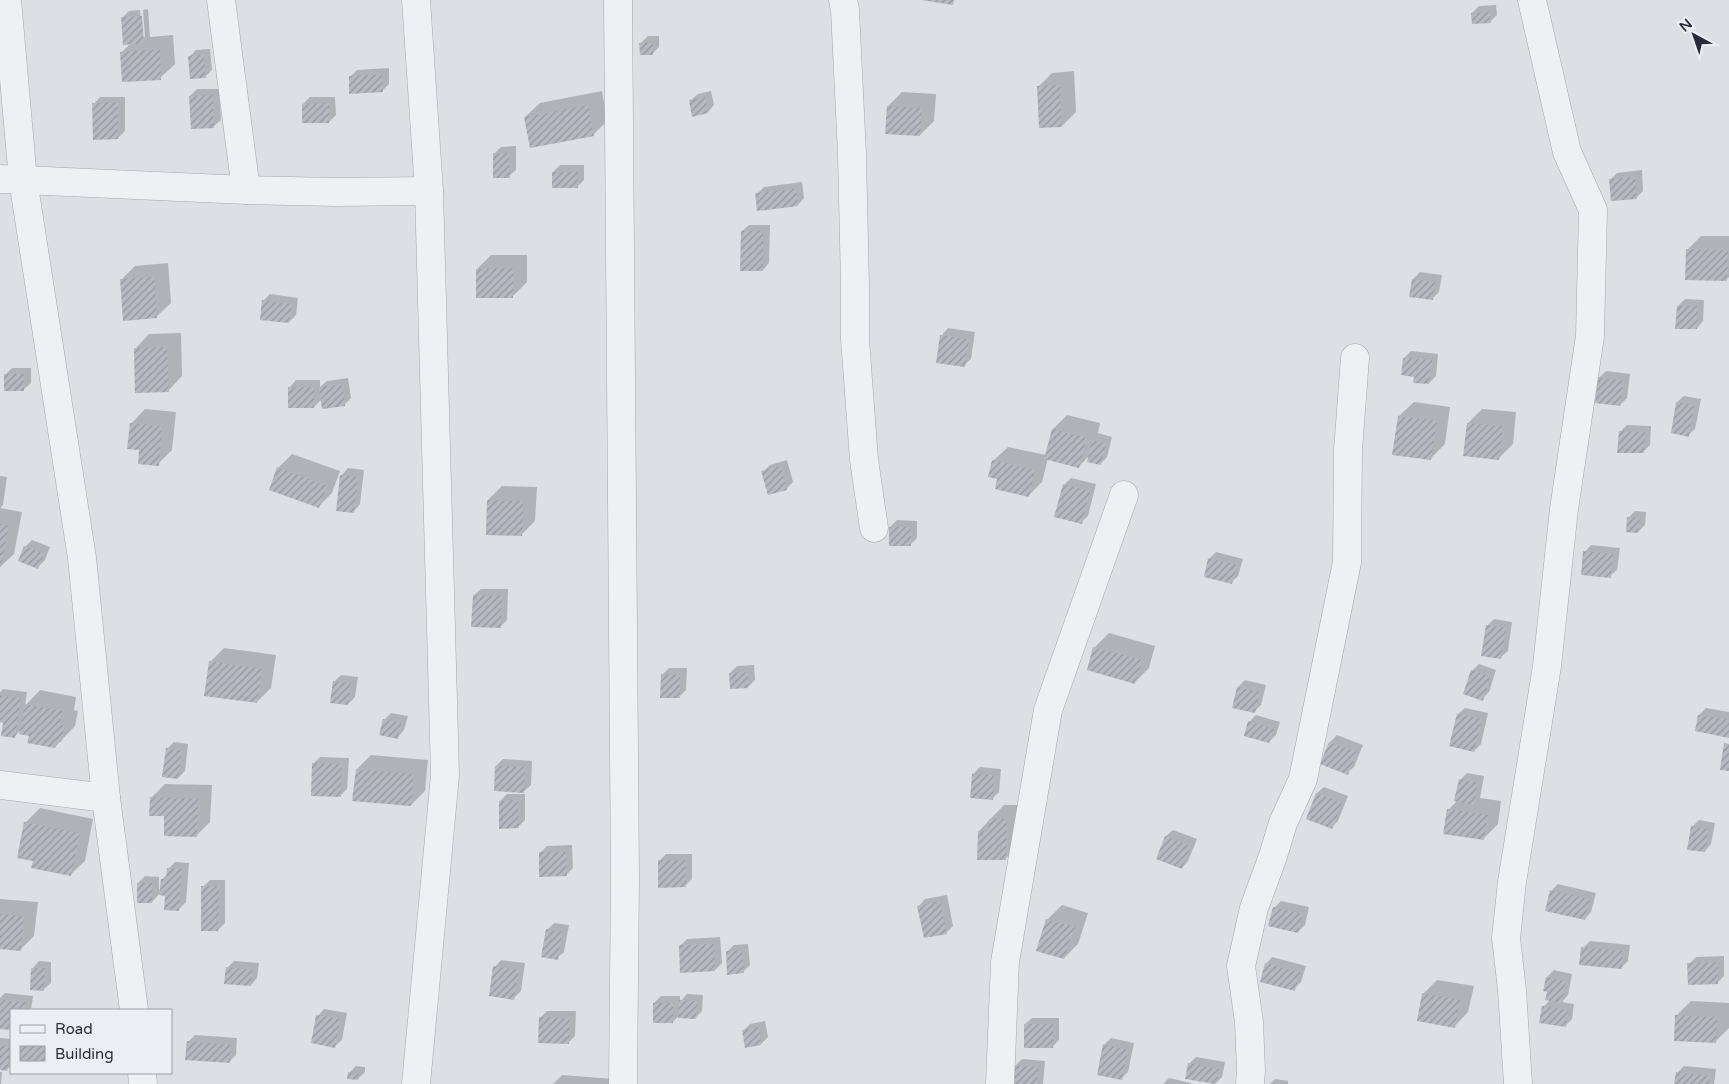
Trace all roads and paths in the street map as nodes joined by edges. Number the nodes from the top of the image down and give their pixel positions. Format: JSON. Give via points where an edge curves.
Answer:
{"nodes":[{"id":1,"x":8,"y":0,"type":"edge"},
{"id":2,"x":221,"y":0,"type":"edge"},
{"id":3,"x":416,"y":0,"type":"edge"},
{"id":4,"x":843,"y":0,"type":"edge"},
{"id":5,"x":1532,"y":0,"type":"edge"},
{"id":6,"x":622,"y":1,"type":"edge"},
{"id":7,"x":11,"y":179,"type":"edge"},
{"id":8,"x":246,"y":190,"type":"junction"},
{"id":9,"x":428,"y":191,"type":"junction"},
{"id":10,"x":1354,"y":358,"type":"dead end"},
{"id":11,"x":1124,"y":495,"type":"dead end"},
{"id":12,"x":874,"y":528,"type":"dead end"},
{"id":13,"x":0,"y":785,"type":"edge"},
{"id":14,"x":106,"y":798,"type":"junction"},
{"id":15,"x":134,"y":1009,"type":"edge"},
{"id":16,"x":416,"y":1084,"type":"edge"},
{"id":17,"x":623,"y":1084,"type":"edge"},
{"id":18,"x":1000,"y":1084,"type":"edge"},
{"id":19,"x":1250,"y":1084,"type":"edge"},
{"id":20,"x":1518,"y":1084,"type":"edge"}],
"edges":[{"from":1,"to":7,"type":"street"},
{"from":2,"to":8,"type":"street"},
{"from":3,"to":9,"type":"street"},
{"from":4,"to":12,"type":"street","via":[[852,154],[855,339],[864,460]]},
{"from":5,"to":20,"type":"street","via":[[1567,152],[1593,210],[1590,336],[1564,509],[1547,666],[1506,938]]},
{"from":6,"to":17,"type":"street"},
{"from":7,"to":8,"type":"street"},
{"from":7,"to":14,"type":"street","via":[[82,558]]},
{"from":8,"to":9,"type":"street"},
{"from":9,"to":16,"type":"street","via":[[445,776]]},
{"from":10,"to":19,"type":"street","via":[[1348,450],[1347,562],[1303,780],[1283,823],[1254,908],[1241,966],[1250,1022]]},
{"from":11,"to":18,"type":"street","via":[[1048,710],[1005,962]]},
{"from":13,"to":14,"type":"street"},
{"from":14,"to":15,"type":"street"}]}
